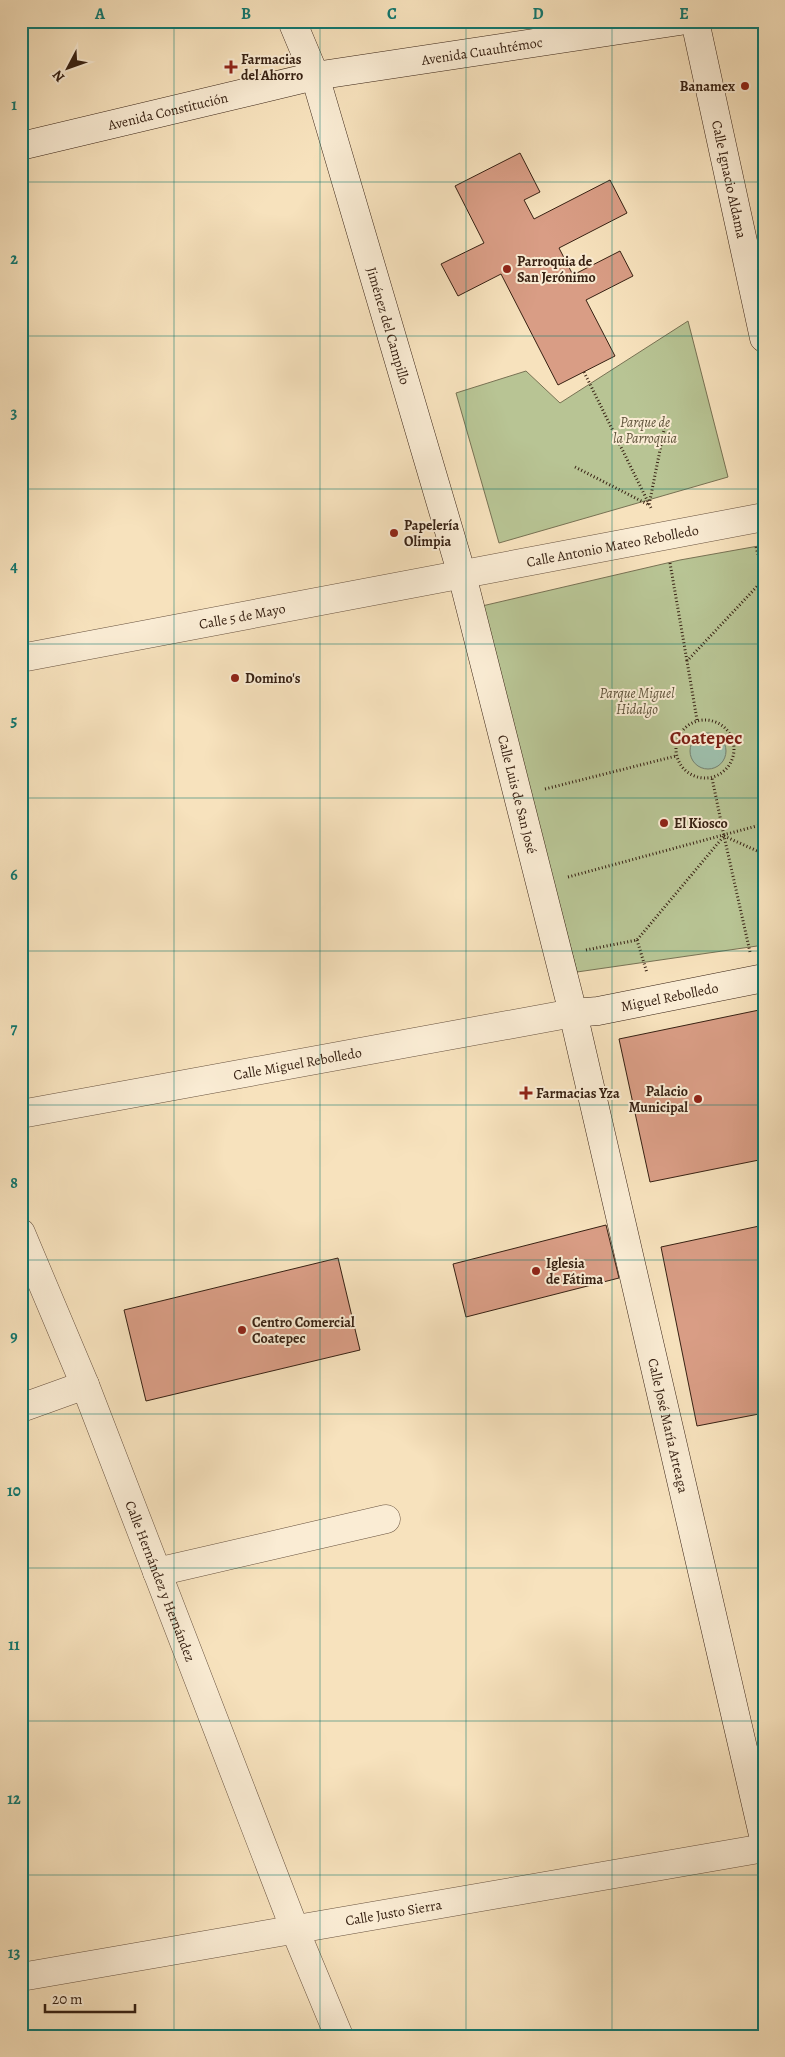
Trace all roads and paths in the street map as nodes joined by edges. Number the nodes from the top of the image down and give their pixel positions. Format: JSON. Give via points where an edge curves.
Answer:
{"nodes":[{"id":1,"x":292,"y":21,"type":"edge"},
{"id":2,"x":680,"y":21,"type":"edge"},
{"id":3,"x":695,"y":21,"type":"edge"},
{"id":4,"x":314,"y":76,"type":"junction"},
{"id":5,"x":21,"y":146,"type":"edge"},
{"id":6,"x":764,"y":338,"type":"edge"},
{"id":7,"x":584,"y":372,"type":"dead end"},
{"id":8,"x":665,"y":426,"type":"dead end"},
{"id":9,"x":575,"y":467,"type":"dead end"},
{"id":10,"x":649,"y":505,"type":"junction"},
{"id":11,"x":764,"y":517,"type":"edge"},
{"id":12,"x":665,"y":536,"type":"junction"},
{"id":13,"x":462,"y":575,"type":"junction"},
{"id":14,"x":764,"y":579,"type":"edge"},
{"id":15,"x":21,"y":658,"type":"edge"},
{"id":16,"x":687,"y":661,"type":"junction"},
{"id":17,"x":697,"y":720,"type":"junction"},
{"id":18,"x":676,"y":756,"type":"junction"},
{"id":19,"x":712,"y":778,"type":"junction"},
{"id":20,"x":518,"y":796,"type":"junction"},
{"id":21,"x":764,"y":824,"type":"edge"},
{"id":22,"x":724,"y":836,"type":"junction"},
{"id":23,"x":764,"y":854,"type":"edge"},
{"id":24,"x":540,"y":885,"type":"junction"},
{"id":25,"x":558,"y":955,"type":"junction"},
{"id":26,"x":760,"y":979,"type":"edge"},
{"id":27,"x":573,"y":1013,"type":"junction"},
{"id":28,"x":21,"y":1114,"type":"edge"},
{"id":29,"x":21,"y":1233,"type":"edge"},
{"id":30,"x":85,"y":1385,"type":"junction"},
{"id":31,"x":21,"y":1408,"type":"edge"},
{"id":32,"x":386,"y":1519,"type":"dead end"},
{"id":33,"x":157,"y":1572,"type":"junction"},
{"id":34,"x":764,"y":1839,"type":"edge"},
{"id":35,"x":764,"y":1848,"type":"edge"},
{"id":36,"x":295,"y":1930,"type":"junction"},
{"id":37,"x":21,"y":1977,"type":"edge"},
{"id":38,"x":339,"y":2036,"type":"edge"}],
"edges":[{"from":1,"to":4,"type":"street","name":"Jiménez del Campillo"},
{"from":2,"to":4,"type":"street","name":"Avenida Cuauhtémoc"},
{"from":3,"to":6,"type":"street","name":"Calle Ignacio Aldama"},
{"from":4,"to":5,"type":"street","name":"Avenida Constitución"},
{"from":4,"to":13,"type":"street","name":"Jiménez del Campillo"},
{"from":7,"to":10,"type":"path"},
{"from":8,"to":10,"type":"path"},
{"from":9,"to":10,"type":"path"},
{"from":10,"to":12,"type":"path"},
{"from":11,"to":12,"type":"street","name":"Calle Antonio Mateo Rebolledo"},
{"from":12,"to":13,"type":"street","name":"Calle Antonio Mateo Rebolledo"},
{"from":12,"to":16,"type":"path"},
{"from":13,"to":15,"type":"street","name":"Calle 5 de Mayo"},
{"from":13,"to":20,"type":"street","name":"Calle Luis de San José"},
{"from":14,"to":16,"type":"path"},
{"from":16,"to":17,"type":"path"},
{"from":17,"to":18,"type":"path","via":[[679,733],[675,744]]},
{"from":17,"to":19,"type":"path","via":[[709,719],[720,723],[734,742],[730,764],[723,773]]},
{"from":18,"to":19,"type":"path","via":[[689,775]]},
{"from":18,"to":20,"type":"path"},
{"from":19,"to":22,"type":"path"},
{"from":20,"to":24,"type":"street","name":"Calle Luis de San José"},
{"from":21,"to":22,"type":"path"},
{"from":22,"to":23,"type":"path"},
{"from":22,"to":24,"type":"path"},
{"from":22,"to":25,"type":"path","via":[[637,940]]},
{"from":22,"to":26,"type":"path"},
{"from":24,"to":25,"type":"street","name":"Calle Luis de San José"},
{"from":25,"to":27,"type":"street","name":"Calle Luis de San José"},
{"from":26,"to":27,"type":"street","name":"Miguel Rebolledo","via":[[598,1011]]},
{"from":27,"to":28,"type":"street","name":"Calle Miguel Rebolledo"},
{"from":27,"to":34,"type":"street","name":"Calle José María Arteaga"},
{"from":29,"to":30,"type":"street","name":"Calle Hernández y Hernández"},
{"from":30,"to":31,"type":"street"},
{"from":30,"to":33,"type":"street","name":"Calle Hernández y Hernández"},
{"from":32,"to":33,"type":"street"},
{"from":33,"to":36,"type":"street","name":"Calle Hernández y Hernández"},
{"from":35,"to":36,"type":"street","name":"Calle Justo Sierra"},
{"from":36,"to":37,"type":"street","name":"Calle Justo Sierra"},
{"from":36,"to":38,"type":"street","name":"Calle Hernández y Hernández"}]}
